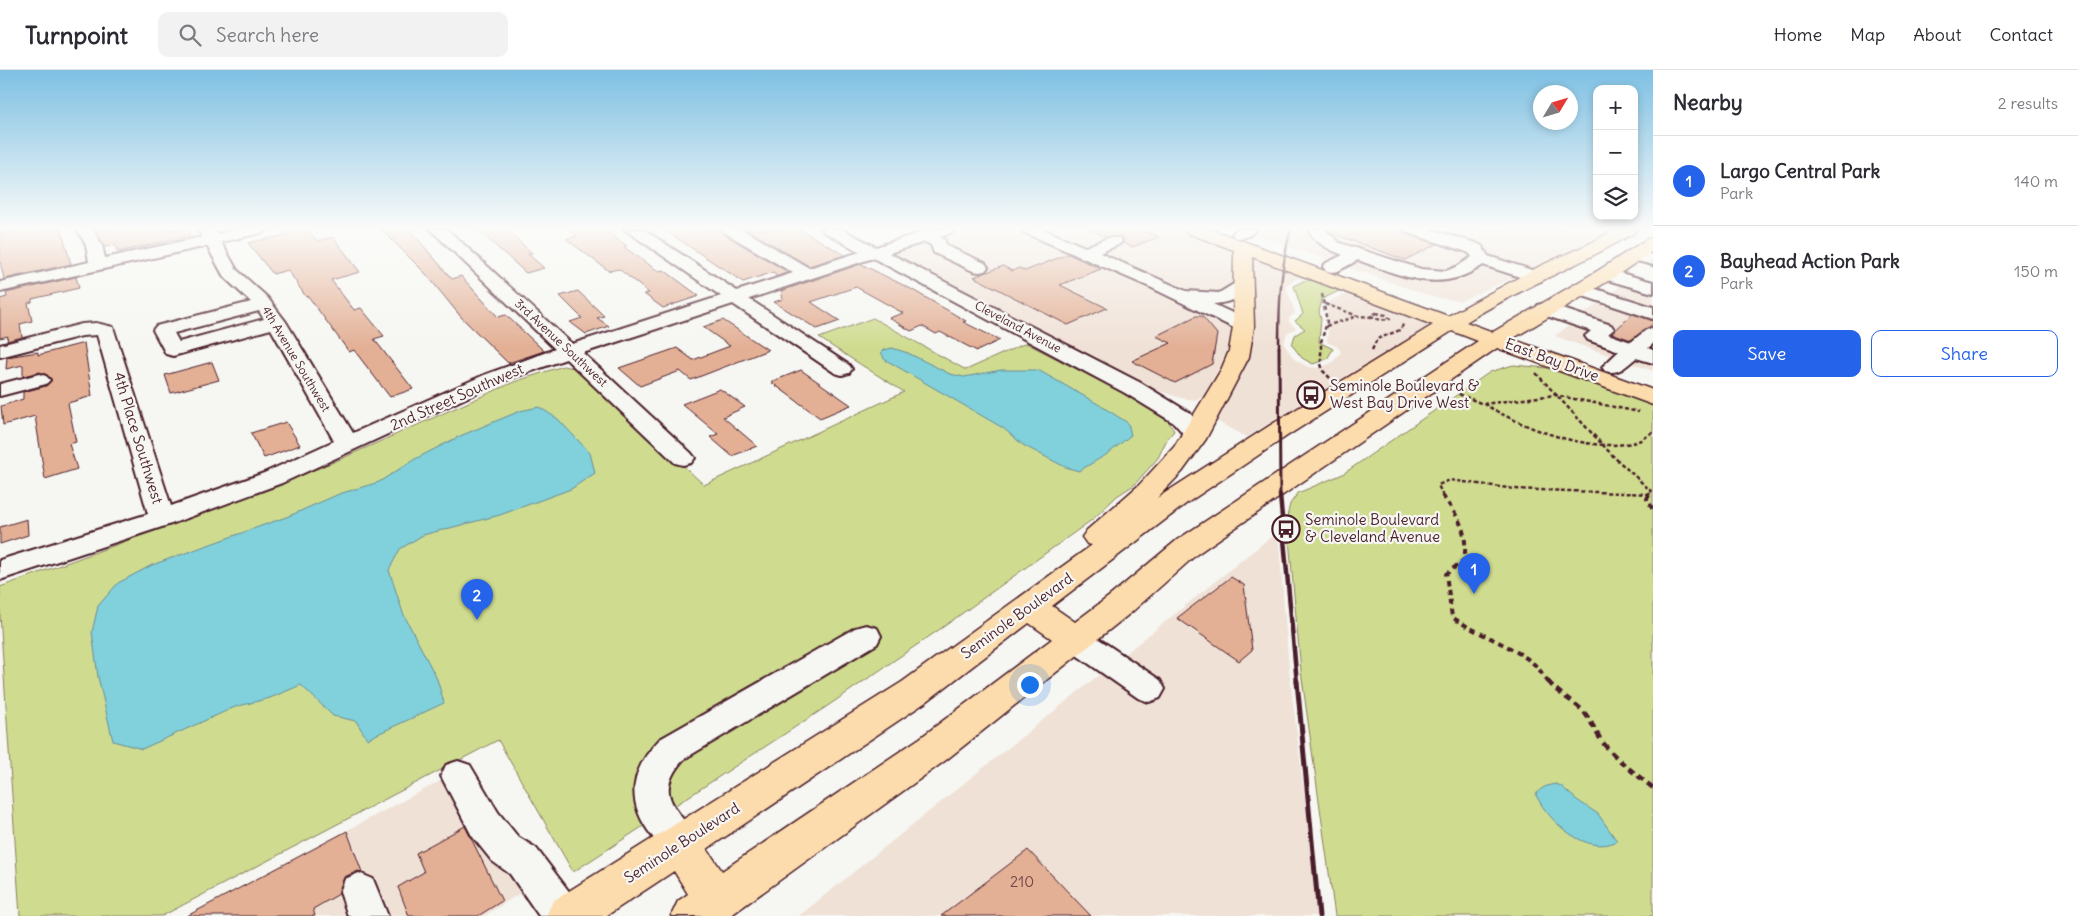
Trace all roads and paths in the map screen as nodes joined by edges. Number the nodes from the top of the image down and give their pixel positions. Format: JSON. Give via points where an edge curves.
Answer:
{"nodes":[{"id":1,"x":82,"y":268,"type":"edge"},
{"id":2,"x":228,"y":268,"type":"edge"},
{"id":3,"x":480,"y":268,"type":"edge"},
{"id":4,"x":691,"y":268,"type":"edge"},
{"id":5,"x":798,"y":268,"type":"edge"},
{"id":6,"x":829,"y":268,"type":"edge"},
{"id":7,"x":905,"y":268,"type":"edge"},
{"id":8,"x":1121,"y":268,"type":"edge"},
{"id":9,"x":1242,"y":268,"type":"edge"},
{"id":10,"x":1326,"y":268,"type":"edge"},
{"id":11,"x":1336,"y":268,"type":"edge"},
{"id":12,"x":1402,"y":268,"type":"edge"},
{"id":13,"x":1419,"y":268,"type":"edge"},
{"id":14,"x":1466,"y":268,"type":"edge"},
{"id":15,"x":1511,"y":268,"type":"edge"},
{"id":16,"x":1553,"y":268,"type":"edge"},
{"id":17,"x":1618,"y":268,"type":"edge"},
{"id":18,"x":1642,"y":268,"type":"edge"},
{"id":19,"x":1413,"y":272,"type":"junction"},
{"id":20,"x":1606,"y":274,"type":"junction"},
{"id":21,"x":809,"y":275,"type":"junction"},
{"id":22,"x":1535,"y":277,"type":"junction"},
{"id":23,"x":1158,"y":284,"type":"junction"},
{"id":24,"x":1652,"y":285,"type":"edge"},
{"id":25,"x":1243,"y":286,"type":"junction"},
{"id":26,"x":0,"y":287,"type":"edge"},
{"id":27,"x":1580,"y":289,"type":"junction"},
{"id":28,"x":1321,"y":290,"type":"dead end"},
{"id":29,"x":735,"y":298,"type":"junction"},
{"id":30,"x":263,"y":304,"type":"junction"},
{"id":31,"x":1325,"y":304,"type":"junction"},
{"id":32,"x":1633,"y":306,"type":"junction"},
{"id":33,"x":1546,"y":309,"type":"junction"},
{"id":34,"x":1653,"y":313,"type":"edge"},
{"id":35,"x":1358,"y":316,"type":"junction"},
{"id":36,"x":1372,"y":316,"type":"dead end"},
{"id":37,"x":1402,"y":318,"type":"dead end"},
{"id":38,"x":1458,"y":319,"type":"junction"},
{"id":39,"x":276,"y":322,"type":"junction"},
{"id":40,"x":1243,"y":325,"type":"junction"},
{"id":41,"x":1326,"y":326,"type":"junction"},
{"id":42,"x":1604,"y":329,"type":"junction"},
{"id":43,"x":1653,"y":334,"type":"edge"},
{"id":44,"x":1504,"y":335,"type":"junction"},
{"id":45,"x":1633,"y":350,"type":"junction"},
{"id":46,"x":0,"y":351,"type":"edge"},
{"id":47,"x":570,"y":352,"type":"junction"},
{"id":48,"x":1372,"y":353,"type":"dead end"},
{"id":49,"x":1653,"y":357,"type":"edge"},
{"id":50,"x":1612,"y":367,"type":"junction"},
{"id":51,"x":1532,"y":368,"type":"dead end"},
{"id":52,"x":842,"y":370,"type":"dead end"},
{"id":53,"x":39,"y":380,"type":"dead end"},
{"id":54,"x":1324,"y":382,"type":"dead end"},
{"id":55,"x":1653,"y":382,"type":"edge"},
{"id":56,"x":1133,"y":388,"type":"junction"},
{"id":57,"x":0,"y":390,"type":"edge"},
{"id":58,"x":1459,"y":394,"type":"dead end"},
{"id":59,"x":1555,"y":395,"type":"junction"},
{"id":60,"x":1213,"y":399,"type":"junction"},
{"id":61,"x":1483,"y":404,"type":"junction"},
{"id":62,"x":1648,"y":406,"type":"edge"},
{"id":63,"x":1653,"y":432,"type":"edge"},
{"id":64,"x":1193,"y":439,"type":"junction"},
{"id":65,"x":1602,"y":444,"type":"junction"},
{"id":66,"x":348,"y":445,"type":"junction"},
{"id":67,"x":683,"y":458,"type":"dead end"},
{"id":68,"x":1651,"y":493,"type":"edge"},
{"id":69,"x":1653,"y":510,"type":"edge"},
{"id":70,"x":162,"y":518,"type":"junction"},
{"id":71,"x":1090,"y":562,"type":"junction"},
{"id":72,"x":0,"y":570,"type":"edge"},
{"id":73,"x":1029,"y":607,"type":"junction"},
{"id":74,"x":866,"y":636,"type":"dead end"},
{"id":75,"x":1076,"y":639,"type":"junction"},
{"id":76,"x":1149,"y":689,"type":"dead end"},
{"id":77,"x":458,"y":776,"type":"dead end"},
{"id":78,"x":1653,"y":788,"type":"edge"},
{"id":79,"x":680,"y":844,"type":"junction"},
{"id":80,"x":705,"y":908,"type":"edge"},
{"id":81,"x":563,"y":916,"type":"edge"},
{"id":82,"x":568,"y":916,"type":"edge"}],
"edges":[{"from":1,"to":26,"type":"street"},
{"from":2,"to":30,"type":"street","name":"4th Avenue Southwest"},
{"from":3,"to":47,"type":"street","name":"3rd Avenue Southwest"},
{"from":4,"to":29,"type":"street"},
{"from":5,"to":21,"type":"street"},
{"from":6,"to":21,"type":"street","name":"2nd Street Southwest"},
{"from":7,"to":56,"type":"street","name":"Cleveland Avenue"},
{"from":8,"to":23,"type":"street"},
{"from":9,"to":25,"type":"main road"},
{"from":10,"to":38,"type":"main road"},
{"from":11,"to":38,"type":"main road"},
{"from":12,"to":19,"type":"street"},
{"from":13,"to":19,"type":"street"},
{"from":14,"to":19,"type":"street","via":[[1448,276]]},
{"from":15,"to":22,"type":"street"},
{"from":16,"to":22,"type":"main road","name":"Seminole Boulevard"},
{"from":17,"to":20,"type":"main road"},
{"from":18,"to":24,"type":"street"},
{"from":20,"to":24,"type":"street"},
{"from":20,"to":27,"type":"main road"},
{"from":21,"to":29,"type":"street","name":"2nd Street Southwest"},
{"from":22,"to":38,"type":"main road","name":"Seminole Boulevard"},
{"from":23,"to":25,"type":"street","via":[[1215,299],[1230,296]]},
{"from":23,"to":40,"type":"street"},
{"from":25,"to":40,"type":"main road"},
{"from":27,"to":32,"type":"street"},
{"from":27,"to":33,"type":"main road"},
{"from":28,"to":31,"type":"path"},
{"from":29,"to":47,"type":"street","name":"2nd Street Southwest"},
{"from":29,"to":52,"type":"street"},
{"from":30,"to":39,"type":"street","name":"4th Avenue Southwest"},
{"from":30,"to":39,"type":"street","via":[[163,330],[173,350]]},
{"from":31,"to":35,"type":"path"},
{"from":31,"to":41,"type":"path"},
{"from":32,"to":34,"type":"street"},
{"from":32,"to":42,"type":"street"},
{"from":33,"to":42,"type":"street"},
{"from":33,"to":44,"type":"main road"},
{"from":35,"to":36,"type":"path"},
{"from":35,"to":41,"type":"path"},
{"from":37,"to":48,"type":"path","via":[[1400,330],[1377,339]]},
{"from":38,"to":44,"type":"main road","name":"East Bay Drive"},
{"from":38,"to":71,"type":"main road","name":"Seminole Boulevard","via":[[1177,496]]},
{"from":39,"to":66,"type":"street","name":"4th Avenue Southwest"},
{"from":40,"to":60,"type":"main road","via":[[1240,351]]},
{"from":41,"to":54,"type":"path","via":[[1321,342],[1321,364],[1322,371],[1331,378]]},
{"from":42,"to":45,"type":"street","via":[[1595,336]]},
{"from":43,"to":45,"type":"street"},
{"from":44,"to":50,"type":"main road","name":"East Bay Drive"},
{"from":44,"to":62,"type":"main road","name":"East Bay Drive"},
{"from":44,"to":75,"type":"main road","via":[[1187,547]]},
{"from":45,"to":49,"type":"street"},
{"from":45,"to":50,"type":"street"},
{"from":46,"to":70,"type":"street","name":"4th Place Southwest","via":[[82,330],[106,331]]},
{"from":47,"to":66,"type":"street","name":"2nd Street Southwest","via":[[492,379]]},
{"from":47,"to":67,"type":"street","name":"3rd Avenue Southwest"},
{"from":50,"to":55,"type":"main road","name":"East Bay Drive"},
{"from":51,"to":59,"type":"path"},
{"from":53,"to":57,"type":"street"},
{"from":56,"to":60,"type":"street","via":[[1189,405]]},
{"from":56,"to":64,"type":"street","name":"Cleveland Avenue","via":[[1182,418],[1193,431]]},
{"from":58,"to":61,"type":"path"},
{"from":59,"to":61,"type":"path"},
{"from":59,"to":62,"type":"path"},
{"from":59,"to":65,"type":"path"},
{"from":60,"to":64,"type":"main road"},
{"from":61,"to":65,"type":"path","via":[[1548,433]]},
{"from":63,"to":65,"type":"path","via":[[1640,440]]},
{"from":64,"to":71,"type":"main road","via":[[1155,483],[1096,538]]},
{"from":65,"to":68,"type":"path"},
{"from":66,"to":70,"type":"street","name":"2nd Street Southwest","via":[[273,478]]},
{"from":68,"to":69,"type":"path","via":[[1648,504]]},
{"from":68,"to":78,"type":"path","via":[[1515,489],[1450,480],[1438,485],[1464,526],[1467,546],[1464,560],[1446,574],[1452,616],[1469,629],[1535,665],[1554,689],[1585,713],[1603,743],[1621,762]]},
{"from":70,"to":72,"type":"street","name":"2nd Street Southwest"},
{"from":71,"to":73,"type":"main road","name":"Seminole Boulevard"},
{"from":73,"to":75,"type":"main road"},
{"from":73,"to":79,"type":"main road","name":"Seminole Boulevard","via":[[914,692]]},
{"from":74,"to":79,"type":"street","via":[[672,748],[658,764],[653,777],[652,800],[659,817]]},
{"from":75,"to":76,"type":"street"},
{"from":75,"to":80,"type":"main road","via":[[932,749]]},
{"from":77,"to":81,"type":"street","via":[[485,824],[506,849],[523,861]]},
{"from":79,"to":80,"type":"main road"},
{"from":79,"to":82,"type":"main road","name":"Seminole Boulevard"}]}
